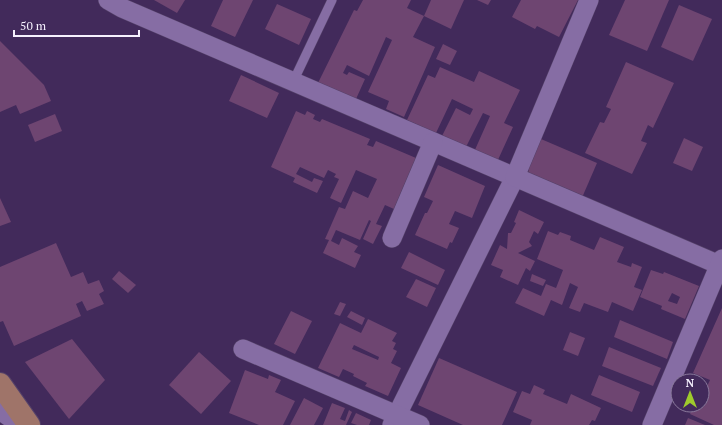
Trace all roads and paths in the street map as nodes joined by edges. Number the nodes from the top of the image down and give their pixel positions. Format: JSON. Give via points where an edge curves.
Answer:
{"nodes":[{"id":1,"x":108,"y":0,"type":"edge"},
{"id":2,"x":332,"y":0,"type":"edge"},
{"id":3,"x":589,"y":0,"type":"edge"},
{"id":4,"x":293,"y":82,"type":"junction"},
{"id":5,"x":433,"y":142,"type":"junction"},
{"id":6,"x":514,"y":177,"type":"junction"},
{"id":7,"x":392,"y":238,"type":"dead end"},
{"id":8,"x":721,"y":264,"type":"edge"},
{"id":9,"x":243,"y":349,"type":"dead end"},
{"id":10,"x":0,"y":384,"type":"edge"},
{"id":11,"x":0,"y":410,"type":"edge"},
{"id":12,"x":394,"y":420,"type":"edge"},
{"id":13,"x":20,"y":425,"type":"edge"},
{"id":14,"x":28,"y":425,"type":"edge"},
{"id":15,"x":420,"y":425,"type":"edge"},
{"id":16,"x":652,"y":425,"type":"edge"}],
"edges":[{"from":1,"to":4,"type":"street"},
{"from":2,"to":4,"type":"lane"},
{"from":3,"to":6,"type":"street"},
{"from":4,"to":5,"type":"street"},
{"from":5,"to":6,"type":"street"},
{"from":5,"to":7,"type":"street"},
{"from":6,"to":8,"type":"street"},
{"from":6,"to":12,"type":"street"},
{"from":8,"to":16,"type":"street"},
{"from":9,"to":12,"type":"street"},
{"from":10,"to":14,"type":"main road"},
{"from":11,"to":13,"type":"street"},
{"from":12,"to":15,"type":"street"}]}
